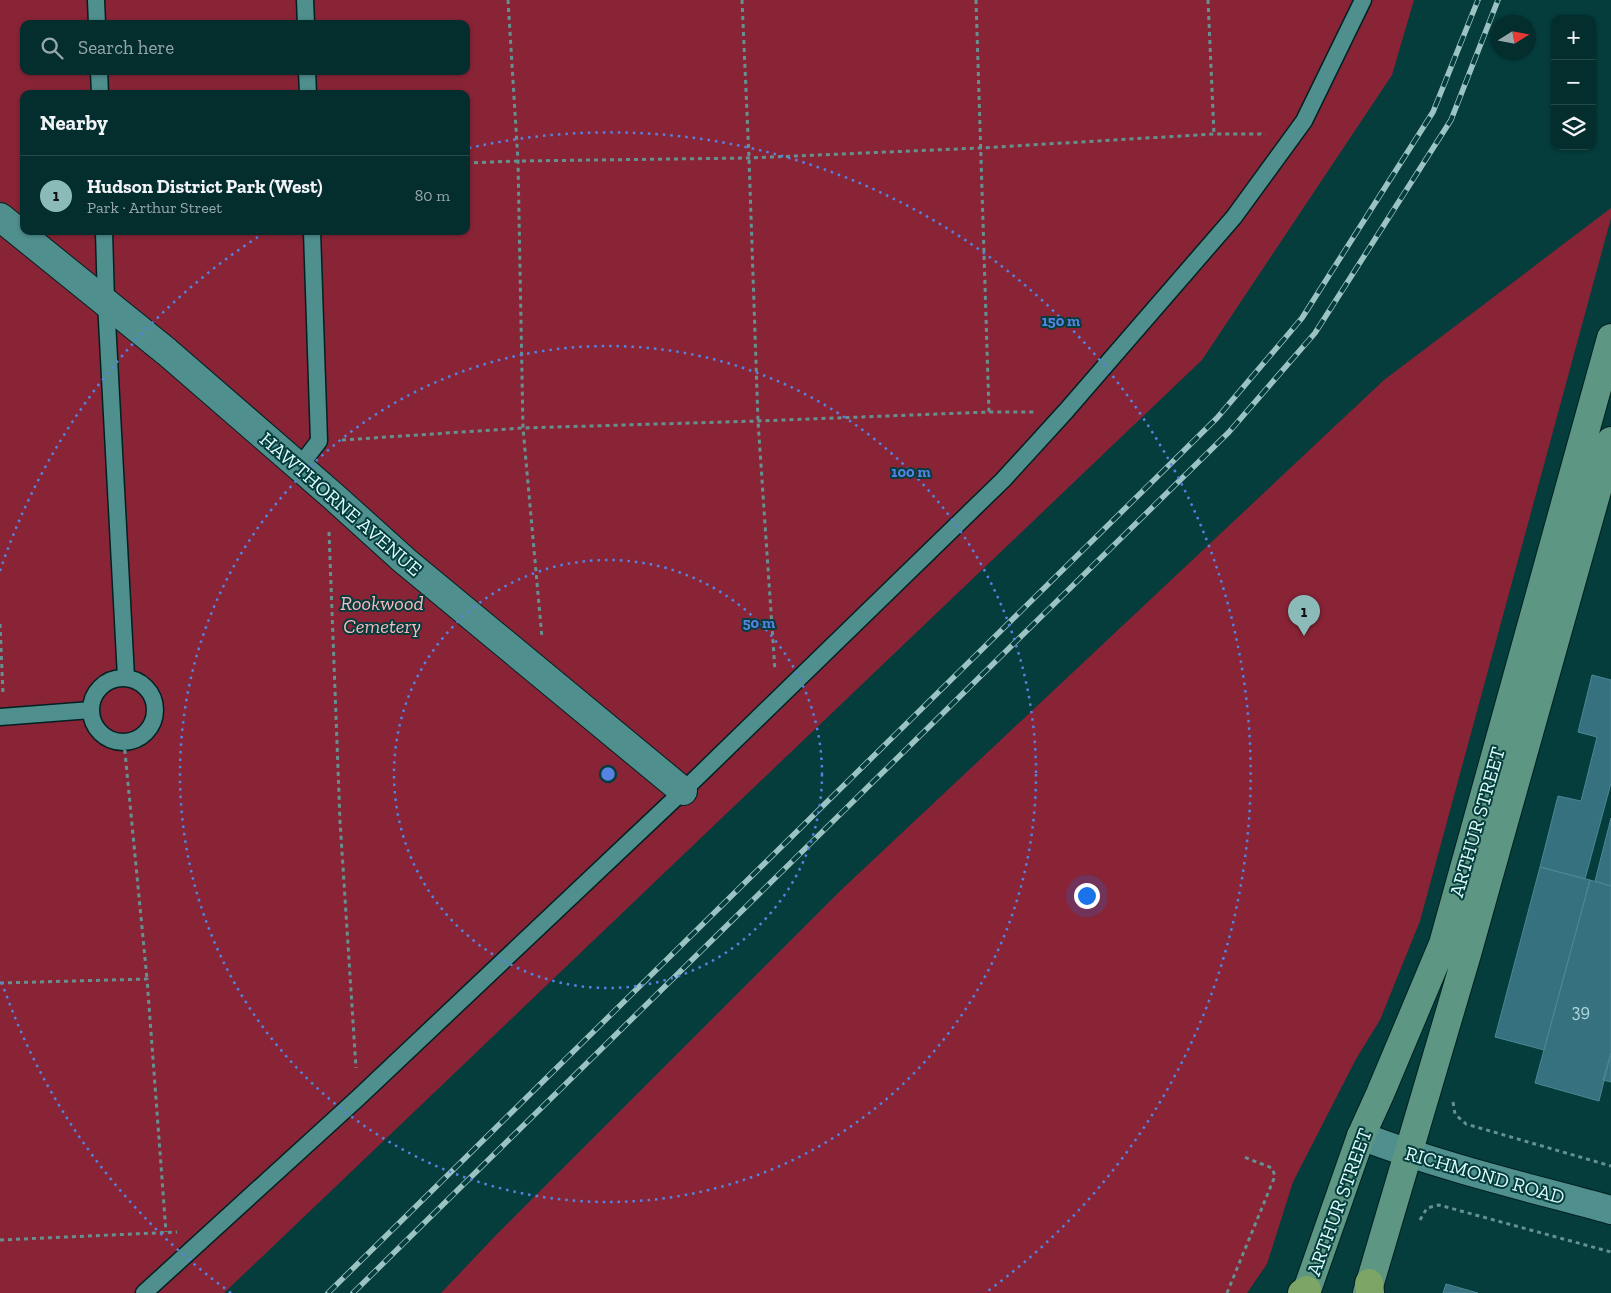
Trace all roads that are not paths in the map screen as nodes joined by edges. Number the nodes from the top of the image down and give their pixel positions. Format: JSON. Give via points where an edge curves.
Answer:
{"nodes":[{"id":1,"x":96,"y":0,"type":"edge"},
{"id":2,"x":305,"y":0,"type":"edge"},
{"id":3,"x":1362,"y":0,"type":"edge"},
{"id":4,"x":97,"y":20,"type":"edge"},
{"id":5,"x":306,"y":20,"type":"edge"},
{"id":6,"x":99,"y":75,"type":"edge"},
{"id":7,"x":307,"y":75,"type":"edge"},
{"id":8,"x":100,"y":90,"type":"edge"},
{"id":9,"x":308,"y":90,"type":"edge"},
{"id":10,"x":0,"y":217,"type":"edge"},
{"id":11,"x":20,"y":233,"type":"edge"},
{"id":12,"x":22,"y":235,"type":"edge"},
{"id":13,"x":104,"y":235,"type":"edge"},
{"id":14,"x":312,"y":235,"type":"edge"},
{"id":15,"x":106,"y":302,"type":"junction"},
{"id":16,"x":1611,"y":338,"type":"edge"},
{"id":17,"x":1603,"y":394,"type":"edge"},
{"id":18,"x":1611,"y":441,"type":"edge"},
{"id":19,"x":299,"y":467,"type":"junction"},
{"id":20,"x":126,"y":677,"type":"junction"},
{"id":21,"x":91,"y":710,"type":"junction"},
{"id":22,"x":2,"y":717,"type":"edge"},
{"id":23,"x":683,"y":791,"type":"junction"},
{"id":24,"x":1361,"y":1136,"type":"junction"},
{"id":25,"x":1408,"y":1154,"type":"junction"},
{"id":26,"x":1611,"y":1210,"type":"edge"},
{"id":27,"x":1369,"y":1290,"type":"edge"},
{"id":28,"x":1305,"y":1292,"type":"edge"},
{"id":29,"x":144,"y":1293,"type":"edge"}],
"edges":[{"from":1,"to":4,"type":"lane"},
{"from":2,"to":5,"type":"lane"},
{"from":3,"to":23,"type":"lane","via":[[1304,121],[1234,218],[1003,480]]},
{"from":6,"to":8,"type":"lane"},
{"from":7,"to":9,"type":"lane"},
{"from":10,"to":11,"type":"street","name":"HAWTHORNE AVENUE"},
{"from":12,"to":15,"type":"street","name":"HAWTHORNE AVENUE"},
{"from":13,"to":15,"type":"lane"},
{"from":14,"to":19,"type":"lane","via":[[319,441]]},
{"from":15,"to":19,"type":"street","name":"HAWTHORNE AVENUE"},
{"from":15,"to":20,"type":"lane"},
{"from":16,"to":17,"type":"main road","name":"ARTHUR STREET"},
{"from":17,"to":24,"type":"main road","name":"ARTHUR STREET","via":[[1443,944]]},
{"from":18,"to":25,"type":"main road","name":"ARTHUR STREET"},
{"from":19,"to":23,"type":"street","name":"HAWTHORNE AVENUE","via":[[405,561]]},
{"from":20,"to":21,"type":"lane","via":[[104,683],[93,698]]},
{"from":20,"to":21,"type":"lane","via":[[148,688],[156,708],[154,719],[143,735],[133,741],[113,740],[96,727]]},
{"from":21,"to":22,"type":"lane"},
{"from":23,"to":29,"type":"lane","via":[[358,1098]]},
{"from":24,"to":25,"type":"street","name":"RICHMOND ROAD"},
{"from":24,"to":28,"type":"main road","name":"ARTHUR STREET"},
{"from":25,"to":26,"type":"street","name":"RICHMOND ROAD"},
{"from":25,"to":27,"type":"main road","name":"ARTHUR STREET"}]}
